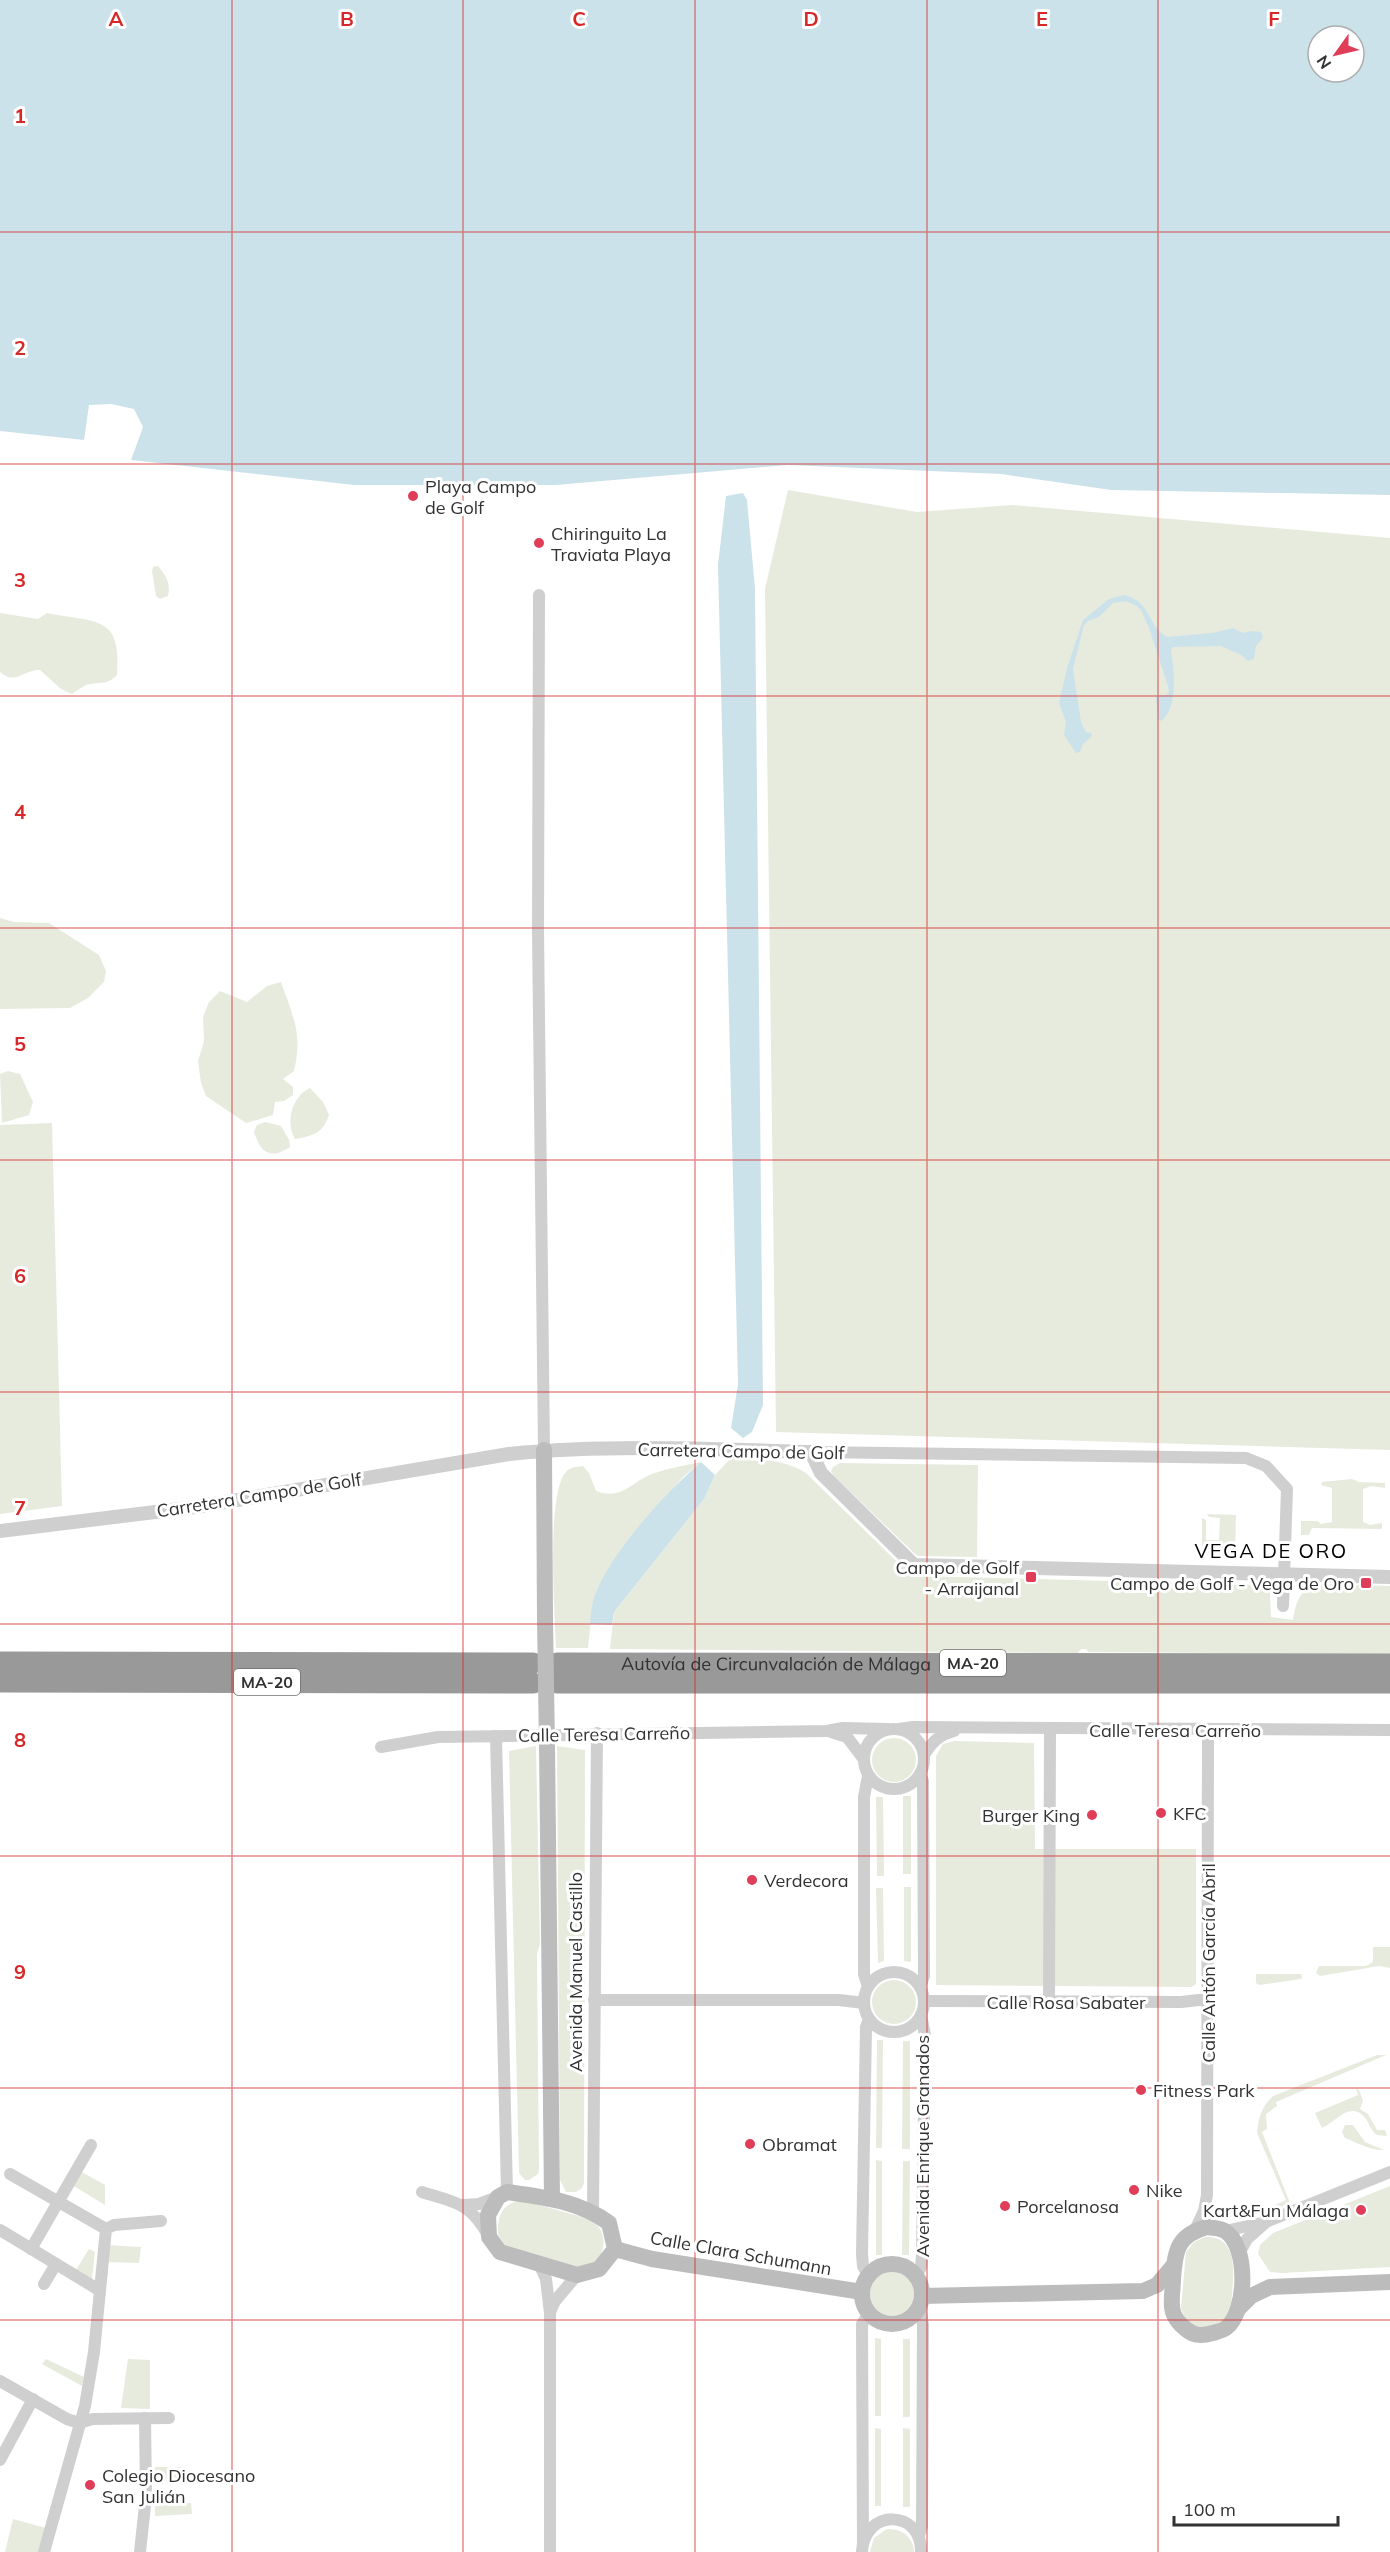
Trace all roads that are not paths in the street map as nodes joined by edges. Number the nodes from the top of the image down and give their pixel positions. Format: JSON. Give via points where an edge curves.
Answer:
{"nodes":[{"id":1,"x":539,"y":595,"type":"dead end"},
{"id":2,"x":544,"y":1450,"type":"junction"},
{"id":3,"x":811,"y":1452,"type":"junction"},
{"id":4,"x":0,"y":1531,"type":"edge"},
{"id":5,"x":1286,"y":1575,"type":"junction"},
{"id":6,"x":1390,"y":1577,"type":"edge"},
{"id":7,"x":1283,"y":1606,"type":"dead end"},
{"id":8,"x":0,"y":1662,"type":"edge"},
{"id":9,"x":1390,"y":1664,"type":"edge"},
{"id":10,"x":0,"y":1682,"type":"edge"},
{"id":11,"x":1390,"y":1683,"type":"edge"},
{"id":12,"x":894,"y":1729,"type":"junction"},
{"id":13,"x":961,"y":1729,"type":"junction"},
{"id":14,"x":1050,"y":1729,"type":"junction"},
{"id":15,"x":1208,"y":1730,"type":"junction"},
{"id":16,"x":1390,"y":1730,"type":"edge"},
{"id":17,"x":827,"y":1731,"type":"junction"},
{"id":18,"x":597,"y":1733,"type":"junction"},
{"id":19,"x":496,"y":1736,"type":"junction"},
{"id":20,"x":381,"y":1747,"type":"dead end"},
{"id":21,"x":924,"y":1755,"type":"junction"},
{"id":22,"x":863,"y":1758,"type":"junction"},
{"id":23,"x":920,"y":1774,"type":"junction"},
{"id":24,"x":868,"y":1776,"type":"junction"},
{"id":25,"x":868,"y":1987,"type":"junction"},
{"id":26,"x":920,"y":1987,"type":"junction"},
{"id":27,"x":1208,"y":1999,"type":"junction"},
{"id":28,"x":594,"y":2000,"type":"junction"},
{"id":29,"x":924,"y":2001,"type":"junction"},
{"id":30,"x":1049,"y":2002,"type":"junction"},
{"id":31,"x":864,"y":2003,"type":"junction"},
{"id":32,"x":921,"y":2015,"type":"junction"},
{"id":33,"x":869,"y":2019,"type":"junction"},
{"id":34,"x":91,"y":2145,"type":"dead end"},
{"id":35,"x":1390,"y":2172,"type":"edge"},
{"id":36,"x":10,"y":2174,"type":"dead end"},
{"id":37,"x":422,"y":2192,"type":"dead end"},
{"id":38,"x":502,"y":2194,"type":"junction"},
{"id":39,"x":1207,"y":2195,"type":"junction"},
{"id":40,"x":552,"y":2198,"type":"junction"},
{"id":41,"x":58,"y":2201,"type":"junction"},
{"id":42,"x":463,"y":2205,"type":"junction"},
{"id":43,"x":593,"y":2211,"type":"junction"},
{"id":44,"x":161,"y":2221,"type":"dead end"},
{"id":45,"x":1266,"y":2222,"type":"junction"},
{"id":46,"x":106,"y":2229,"type":"junction"},
{"id":47,"x":0,"y":2230,"type":"edge"},
{"id":48,"x":1195,"y":2230,"type":"junction"},
{"id":49,"x":1223,"y":2230,"type":"junction"},
{"id":50,"x":489,"y":2237,"type":"junction"},
{"id":51,"x":31,"y":2249,"type":"junction"},
{"id":52,"x":615,"y":2249,"type":"junction"},
{"id":53,"x":1241,"y":2259,"type":"junction"},
{"id":54,"x":56,"y":2264,"type":"junction"},
{"id":55,"x":539,"y":2264,"type":"junction"},
{"id":56,"x":1174,"y":2265,"type":"junction"},
{"id":57,"x":577,"y":2275,"type":"junction"},
{"id":58,"x":868,"y":2275,"type":"junction"},
{"id":59,"x":916,"y":2276,"type":"junction"},
{"id":60,"x":1390,"y":2282,"type":"edge"},
{"id":61,"x":44,"y":2284,"type":"dead end"},
{"id":62,"x":1270,"y":2287,"type":"junction"},
{"id":63,"x":99,"y":2290,"type":"junction"},
{"id":64,"x":1143,"y":2291,"type":"junction"},
{"id":65,"x":862,"y":2292,"type":"junction"},
{"id":66,"x":921,"y":2301,"type":"junction"},
{"id":67,"x":1239,"y":2308,"type":"junction"},
{"id":68,"x":1173,"y":2311,"type":"junction"},
{"id":69,"x":550,"y":2313,"type":"junction"},
{"id":70,"x":869,"y":2313,"type":"junction"},
{"id":71,"x":0,"y":2381,"type":"edge"},
{"id":72,"x":33,"y":2399,"type":"junction"},
{"id":73,"x":144,"y":2418,"type":"junction"},
{"id":74,"x":169,"y":2418,"type":"dead end"},
{"id":75,"x":79,"y":2423,"type":"junction"},
{"id":76,"x":0,"y":2460,"type":"edge"},
{"id":77,"x":918,"y":2535,"type":"junction"},
{"id":78,"x":862,"y":2547,"type":"edge"},
{"id":79,"x":44,"y":2552,"type":"edge"},
{"id":80,"x":140,"y":2552,"type":"edge"},
{"id":81,"x":550,"y":2552,"type":"edge"},
{"id":82,"x":921,"y":2552,"type":"edge"}],
"edges":[{"from":1,"to":2,"type":"street","via":[[538,942]]},
{"from":2,"to":3,"type":"street","name":"Carretera Campo de Golf"},
{"from":2,"to":4,"type":"street","name":"Carretera Campo de Golf","via":[[196,1507]]},
{"from":2,"to":40,"type":"main road","name":"Avenida Manuel Castillo","bridge":true},
{"from":3,"to":5,"type":"street","via":[[821,1473],[914,1565]]},
{"from":3,"to":5,"type":"street","name":"Carretera Campo de Golf","via":[[1246,1458],[1266,1466],[1287,1489]]},
{"from":5,"to":6,"type":"street"},
{"from":5,"to":7,"type":"street","name":"Carretera Campo de Golf"},
{"from":8,"to":10,"type":"highway","number":"MA-20","via":[[533,1673]]},
{"from":9,"to":11,"type":"highway","name":"Autovía de Circunvalación de Málaga","number":"MA-20","via":[[557,1673]]},
{"from":12,"to":13,"type":"street","name":"Calle Teresa Carreño"},
{"from":12,"to":17,"type":"street","name":"Calle Teresa Carreño"},
{"from":12,"to":21,"type":"street","via":[[916,1738]]},
{"from":12,"to":22,"type":"street","via":[[871,1739]]},
{"from":13,"to":14,"type":"street","name":"Calle Teresa Carreño"},
{"from":13,"to":21,"type":"street","name":"Calle Teresa Carreño","via":[[943,1734]]},
{"from":14,"to":15,"type":"street","name":"Calle Teresa Carreño"},
{"from":14,"to":30,"type":"street"},
{"from":15,"to":16,"type":"street","name":"Calle Teresa Carreño"},
{"from":15,"to":27,"type":"street","name":"Calle Antón García Abril"},
{"from":17,"to":18,"type":"street","name":"Calle Teresa Carreño"},
{"from":17,"to":22,"type":"street","name":"Calle Teresa Carreño","via":[[847,1737]]},
{"from":18,"to":19,"type":"street","name":"Calle Teresa Carreño"},
{"from":18,"to":28,"type":"street","name":"Avenida Manuel Castillo"},
{"from":19,"to":20,"type":"street","name":"Calle Teresa Carreño","via":[[438,1737]]},
{"from":19,"to":38,"type":"street"},
{"from":21,"to":23,"type":"street"},
{"from":22,"to":24,"type":"street"},
{"from":23,"to":24,"type":"street","via":[[905,1788],[895,1790]]},
{"from":23,"to":26,"type":"street","via":[[924,1976]]},
{"from":24,"to":25,"type":"street","via":[[864,1797],[864,1974]]},
{"from":25,"to":26,"type":"street","via":[[874,1979],[893,1972],[904,1974]]},
{"from":25,"to":31,"type":"street"},
{"from":26,"to":29,"type":"street"},
{"from":27,"to":30,"type":"street","name":"Calle Rosa Sabater"},
{"from":27,"to":39,"type":"street","name":"Calle Antón García Abril"},
{"from":28,"to":31,"type":"street"},
{"from":28,"to":43,"type":"street","name":"Avenida Manuel Castillo"},
{"from":29,"to":30,"type":"street","name":"Calle Rosa Sabater"},
{"from":29,"to":32,"type":"street"},
{"from":31,"to":33,"type":"street"},
{"from":32,"to":33,"type":"street","via":[[909,2028],[892,2032]]},
{"from":32,"to":59,"type":"street","name":"Avenida Enrique Granados","via":[[925,2035],[922,2254]]},
{"from":33,"to":58,"type":"street","via":[[862,2254]]},
{"from":34,"to":41,"type":"street"},
{"from":35,"to":45,"type":"street"},
{"from":36,"to":41,"type":"street"},
{"from":37,"to":42,"type":"street"},
{"from":38,"to":40,"type":"main road"},
{"from":38,"to":42,"type":"street","via":[[479,2204]]},
{"from":38,"to":50,"type":"main road","via":[[488,2215]]},
{"from":39,"to":48,"type":"street","name":"Calle Antón García Abril"},
{"from":39,"to":49,"type":"street","name":"Calle Antón García Abril","via":[[1214,2218]]},
{"from":40,"to":43,"type":"main road"},
{"from":41,"to":46,"type":"street"},
{"from":41,"to":51,"type":"street"},
{"from":42,"to":50,"type":"street","via":[[476,2214]]},
{"from":43,"to":52,"type":"main road","via":[[609,2223]]},
{"from":44,"to":46,"type":"street"},
{"from":45,"to":49,"type":"street"},
{"from":45,"to":53,"type":"street","via":[[1247,2239]]},
{"from":46,"to":63,"type":"street"},
{"from":47,"to":51,"type":"street"},
{"from":48,"to":49,"type":"main road"},
{"from":48,"to":56,"type":"main road","via":[[1176,2251]]},
{"from":49,"to":53,"type":"main road"},
{"from":50,"to":55,"type":"main road","via":[[500,2252]]},
{"from":51,"to":54,"type":"street"},
{"from":52,"to":57,"type":"main road","via":[[599,2269]]},
{"from":52,"to":65,"type":"main road","name":"Calle Clara Schumann","via":[[652,2259]]},
{"from":53,"to":62,"type":"main road","via":[[1260,2282]]},
{"from":53,"to":67,"type":"main road"},
{"from":54,"to":61,"type":"street"},
{"from":54,"to":63,"type":"street"},
{"from":55,"to":57,"type":"main road"},
{"from":55,"to":69,"type":"street","via":[[546,2279]]},
{"from":56,"to":64,"type":"main road","via":[[1157,2285]]},
{"from":56,"to":68,"type":"main road"},
{"from":57,"to":69,"type":"street"},
{"from":58,"to":59,"type":"main road","via":[[892,2264],[910,2269]]},
{"from":58,"to":65,"type":"main road"},
{"from":59,"to":66,"type":"main road"},
{"from":60,"to":62,"type":"main road"},
{"from":62,"to":67,"type":"main road","via":[[1251,2296]]},
{"from":63,"to":75,"type":"street","via":[[85,2406]]},
{"from":64,"to":66,"type":"main road"},
{"from":64,"to":68,"type":"main road"},
{"from":65,"to":70,"type":"main road"},
{"from":66,"to":70,"type":"main road","via":[[914,2315],[896,2324],[886,2324]]},
{"from":66,"to":77,"type":"street","via":[[922,2526]]},
{"from":67,"to":68,"type":"main road","via":[[1225,2329],[1203,2336],[1181,2326]]},
{"from":69,"to":81,"type":"street"},
{"from":70,"to":78,"type":"street","via":[[862,2324]]},
{"from":71,"to":72,"type":"street"},
{"from":72,"to":75,"type":"street"},
{"from":72,"to":76,"type":"street"},
{"from":73,"to":74,"type":"street"},
{"from":73,"to":75,"type":"street"},
{"from":73,"to":80,"type":"street","via":[[146,2496]]},
{"from":75,"to":79,"type":"street"},
{"from":77,"to":78,"type":"street","via":[[906,2522],[888,2519],[872,2527]]},
{"from":77,"to":82,"type":"street"}]}
